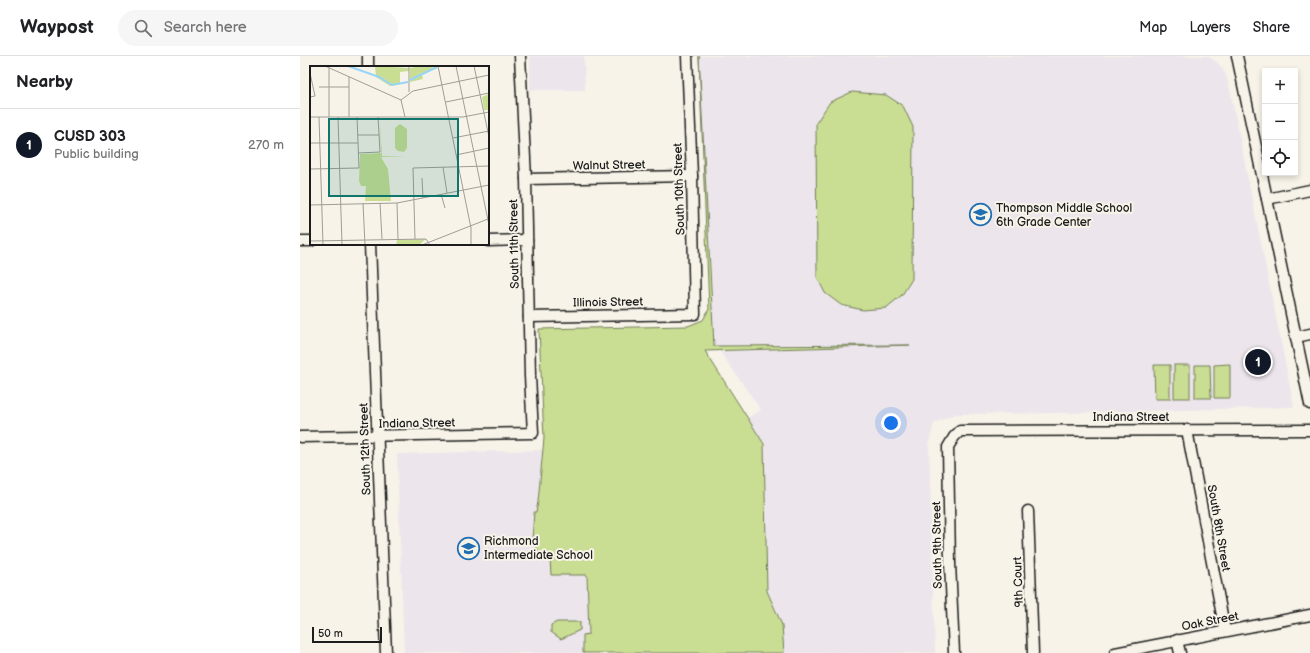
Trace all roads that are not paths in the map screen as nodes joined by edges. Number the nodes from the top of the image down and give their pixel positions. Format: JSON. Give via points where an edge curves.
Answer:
{"nodes":[{"id":1,"x":520,"y":56,"type":"edge"},
{"id":2,"x":687,"y":56,"type":"edge"},
{"id":3,"x":1237,"y":56,"type":"edge"},
{"id":4,"x":692,"y":176,"type":"junction"},
{"id":5,"x":526,"y":179,"type":"junction"},
{"id":6,"x":1310,"y":190,"type":"edge"},
{"id":7,"x":1267,"y":199,"type":"junction"},
{"id":8,"x":526,"y":240,"type":"junction"},
{"id":9,"x":489,"y":241,"type":"edge"},
{"id":10,"x":370,"y":245,"type":"edge"},
{"id":11,"x":687,"y":314,"type":"joint"},
{"id":12,"x":529,"y":317,"type":"junction"},
{"id":13,"x":1310,"y":334,"type":"edge"},
{"id":14,"x":1296,"y":337,"type":"junction"},
{"id":15,"x":1310,"y":404,"type":"edge"},
{"id":16,"x":1187,"y":430,"type":"junction"},
{"id":17,"x":1310,"y":430,"type":"edge"},
{"id":18,"x":533,"y":431,"type":"joint"},
{"id":19,"x":378,"y":437,"type":"junction"},
{"id":20,"x":954,"y":437,"type":"joint"},
{"id":21,"x":300,"y":438,"type":"edge"},
{"id":22,"x":1028,"y":511,"type":"dead end"},
{"id":23,"x":1310,"y":615,"type":"edge"},
{"id":24,"x":1225,"y":632,"type":"junction"},
{"id":25,"x":1177,"y":640,"type":"junction"},
{"id":26,"x":386,"y":653,"type":"edge"},
{"id":27,"x":954,"y":653,"type":"edge"},
{"id":28,"x":1033,"y":653,"type":"edge"},
{"id":29,"x":1115,"y":653,"type":"edge"},
{"id":30,"x":1180,"y":653,"type":"edge"}],
"edges":[{"from":1,"to":5,"type":"street","name":"South 11th Street"},
{"from":2,"to":4,"type":"street","name":"South 10th Street"},
{"from":3,"to":7,"type":"street"},
{"from":4,"to":5,"type":"street","name":"Walnut Street"},
{"from":4,"to":11,"type":"street","name":"South 10th Street","via":[[695,314]]},
{"from":5,"to":8,"type":"street","name":"South 11th Street"},
{"from":6,"to":7,"type":"street"},
{"from":7,"to":14,"type":"street"},
{"from":8,"to":9,"type":"street"},
{"from":8,"to":12,"type":"street","name":"South 11th Street"},
{"from":10,"to":19,"type":"street","name":"South 12th Street"},
{"from":11,"to":12,"type":"street","name":"Illinois Street"},
{"from":12,"to":18,"type":"street","name":"South 11th Street"},
{"from":13,"to":14,"type":"street"},
{"from":14,"to":15,"type":"street"},
{"from":16,"to":17,"type":"street","name":"Indiana Street"},
{"from":16,"to":20,"type":"street","name":"Indiana Street","via":[[960,431]]},
{"from":16,"to":24,"type":"street","name":"South 8th Street"},
{"from":18,"to":19,"type":"street","name":"Indiana Street"},
{"from":19,"to":21,"type":"street","name":"Indiana Street"},
{"from":19,"to":26,"type":"street","name":"South 12th Street"},
{"from":20,"to":27,"type":"street","name":"South 9th Street","via":[[948,447]]},
{"from":22,"to":28,"type":"street","name":"9th Court"},
{"from":23,"to":24,"type":"street","name":"Oak Street"},
{"from":24,"to":25,"type":"street","name":"Oak Street"},
{"from":25,"to":29,"type":"street","name":"Oak Street"},
{"from":25,"to":30,"type":"street"}]}
